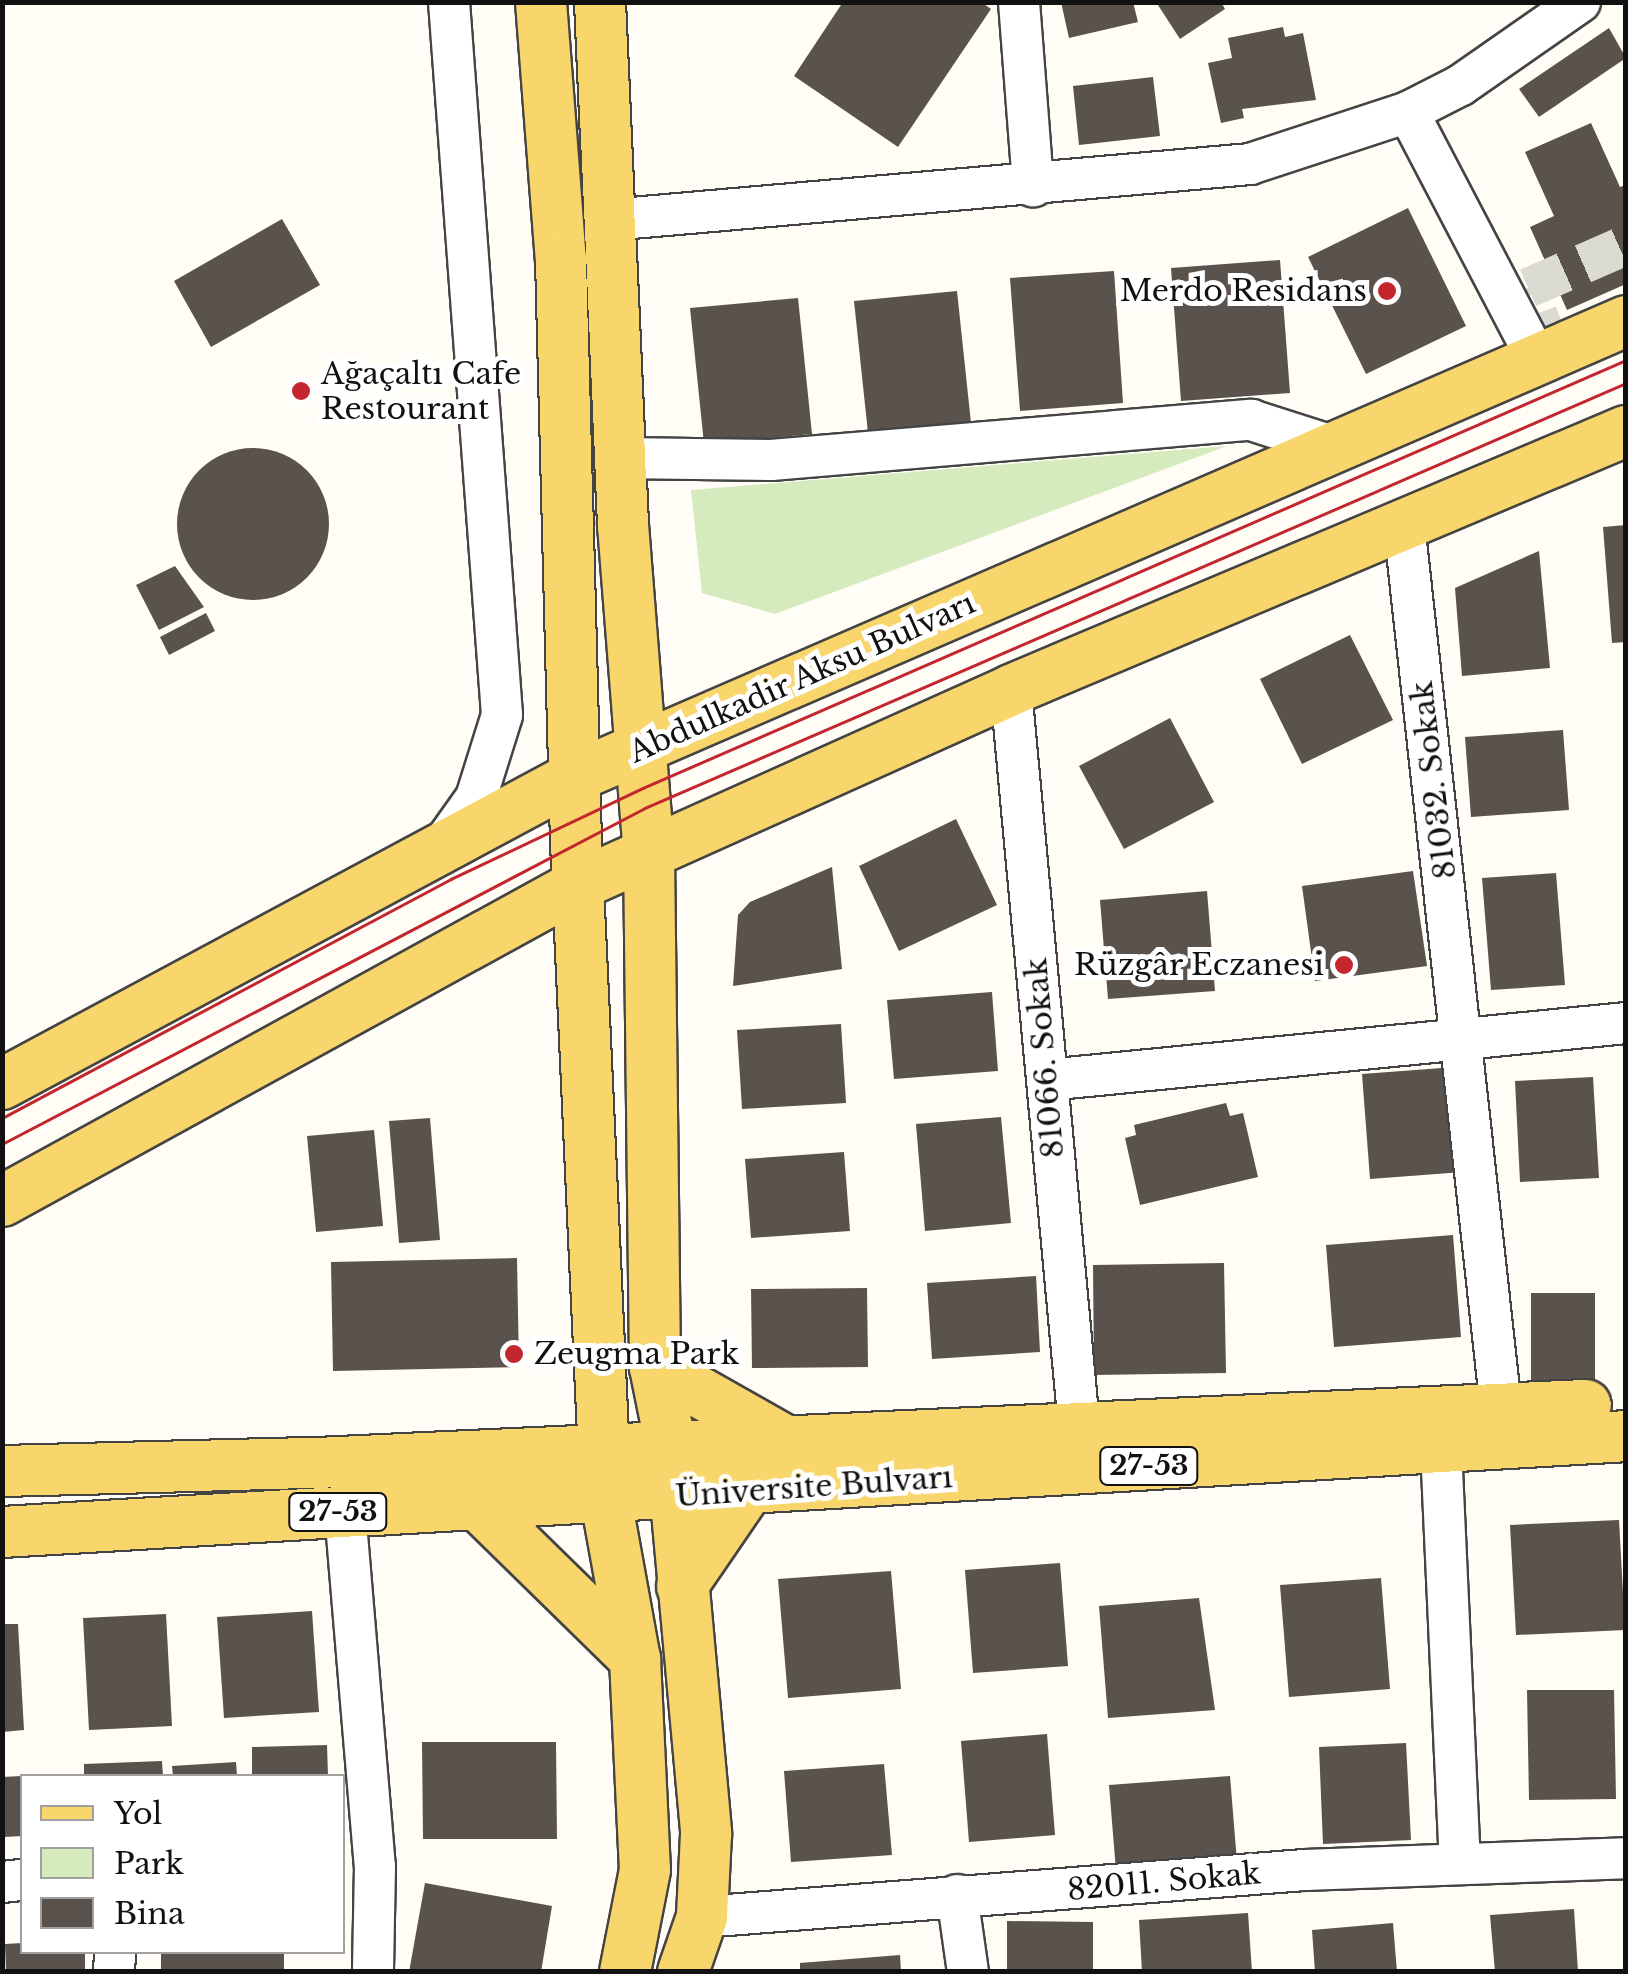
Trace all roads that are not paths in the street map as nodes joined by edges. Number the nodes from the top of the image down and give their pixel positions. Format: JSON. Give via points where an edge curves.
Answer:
{"nodes":[{"id":1,"x":449,"y":2,"type":"edge"},
{"id":2,"x":541,"y":2,"type":"edge"},
{"id":3,"x":600,"y":2,"type":"edge"},
{"id":4,"x":1018,"y":2,"type":"edge"},
{"id":5,"x":1580,"y":2,"type":"edge"},
{"id":6,"x":1408,"y":112,"type":"junction"},
{"id":7,"x":1033,"y":186,"type":"junction"},
{"id":8,"x":609,"y":220,"type":"junction"},
{"id":9,"x":1626,"y":321,"type":"edge"},
{"id":10,"x":1536,"y":358,"type":"junction"},
{"id":11,"x":1626,"y":431,"type":"edge"},
{"id":12,"x":1335,"y":447,"type":"junction"},
{"id":13,"x":620,"y":458,"type":"junction"},
{"id":14,"x":1404,"y":524,"type":"junction"},
{"id":15,"x":1012,"y":690,"type":"junction"},
{"id":16,"x":639,"y":750,"type":"junction"},
{"id":17,"x":574,"y":777,"type":"junction"},
{"id":18,"x":442,"y":846,"type":"junction"},
{"id":19,"x":649,"y":852,"type":"junction"},
{"id":20,"x":578,"y":885,"type":"junction"},
{"id":21,"x":1626,"y":1024,"type":"edge"},
{"id":22,"x":1464,"y":1036,"type":"junction"},
{"id":23,"x":1047,"y":1080,"type":"junction"},
{"id":24,"x":2,"y":1084,"type":"edge"},
{"id":25,"x":2,"y":1201,"type":"edge"},
{"id":26,"x":655,"y":1366,"type":"junction"},
{"id":27,"x":1626,"y":1403,"type":"edge"},
{"id":28,"x":1501,"y":1408,"type":"junction"},
{"id":29,"x":1079,"y":1426,"type":"junction"},
{"id":30,"x":1626,"y":1436,"type":"edge"},
{"id":31,"x":784,"y":1440,"type":"junction"},
{"id":32,"x":671,"y":1446,"type":"junction"},
{"id":33,"x":1442,"y":1447,"type":"junction"},
{"id":34,"x":605,"y":1450,"type":"junction"},
{"id":35,"x":2,"y":1471,"type":"edge"},
{"id":36,"x":747,"y":1491,"type":"junction"},
{"id":37,"x":674,"y":1496,"type":"junction"},
{"id":38,"x":606,"y":1500,"type":"junction"},
{"id":39,"x":478,"y":1505,"type":"junction"},
{"id":40,"x":346,"y":1511,"type":"junction"},
{"id":41,"x":2,"y":1532,"type":"edge"},
{"id":42,"x":682,"y":1586,"type":"junction"},
{"id":43,"x":635,"y":1659,"type":"junction"},
{"id":44,"x":358,"y":1852,"type":"edge"},
{"id":45,"x":1626,"y":1858,"type":"edge"},
{"id":46,"x":1460,"y":1864,"type":"junction"},
{"id":47,"x":956,"y":1896,"type":"junction"},
{"id":48,"x":702,"y":1918,"type":"junction"},
{"id":49,"x":373,"y":1972,"type":"edge"},
{"id":50,"x":625,"y":1972,"type":"edge"},
{"id":51,"x":683,"y":1972,"type":"edge"},
{"id":52,"x":968,"y":1972,"type":"edge"}],
"edges":[{"from":1,"to":18,"type":"street","via":[[502,715],[476,798]]},
{"from":2,"to":17,"type":"main road","via":[[561,259]]},
{"from":3,"to":8,"type":"main road"},
{"from":4,"to":7,"type":"street"},
{"from":5,"to":6,"type":"street","via":[[1461,85]]},
{"from":6,"to":7,"type":"street","via":[[1250,164]]},
{"from":6,"to":10,"type":"street"},
{"from":7,"to":8,"type":"street"},
{"from":8,"to":13,"type":"main road"},
{"from":9,"to":10,"type":"main road","name":"Abdulkadir Aksu Bulvarı"},
{"from":10,"to":12,"type":"main road","name":"Abdulkadir Aksu Bulvarı"},
{"from":11,"to":14,"type":"main road"},
{"from":12,"to":13,"type":"street","via":[[1251,420],[771,460]]},
{"from":12,"to":16,"type":"main road","name":"Abdulkadir Aksu Bulvarı"},
{"from":13,"to":16,"type":"main road"},
{"from":14,"to":15,"type":"main road"},
{"from":14,"to":22,"type":"street","name":"81032. Sokak"},
{"from":15,"to":19,"type":"main road"},
{"from":15,"to":23,"type":"street","name":"81066. Sokak"},
{"from":16,"to":17,"type":"main road","name":"Abdulkadir Aksu Bulvarı"},
{"from":16,"to":19,"type":"main road"},
{"from":17,"to":18,"type":"main road","name":"Abdulkadir Aksu Bulvarı"},
{"from":17,"to":20,"type":"main road"},
{"from":18,"to":24,"type":"main road","name":"Abdulkadir Aksu Bulvarı"},
{"from":19,"to":20,"type":"main road"},
{"from":19,"to":26,"type":"main road"},
{"from":20,"to":25,"type":"main road"},
{"from":20,"to":34,"type":"main road"},
{"from":21,"to":22,"type":"street"},
{"from":22,"to":23,"type":"street"},
{"from":22,"to":28,"type":"street","name":"81032. Sokak"},
{"from":23,"to":29,"type":"street","name":"81066. Sokak"},
{"from":26,"to":31,"type":"main road"},
{"from":26,"to":32,"type":"main road"},
{"from":27,"to":28,"type":"main road","name":"Üniversite Bulvarı"},
{"from":28,"to":29,"type":"main road","name":"Üniversite Bulvarı"},
{"from":29,"to":31,"type":"main road","name":"Üniversite Bulvarı"},
{"from":30,"to":33,"type":"main road","name":"Üniversite Bulvarı","number":"27-53"},
{"from":31,"to":32,"type":"main road","name":"Üniversite Bulvarı"},
{"from":32,"to":34,"type":"main road","name":"Üniversite Bulvarı"},
{"from":32,"to":37,"type":"main road"},
{"from":33,"to":36,"type":"main road","name":"Üniversite Bulvarı","number":"27-53"},
{"from":33,"to":46,"type":"street"},
{"from":34,"to":35,"type":"main road","name":"Üniversite Bulvarı"},
{"from":34,"to":38,"type":"main road"},
{"from":36,"to":37,"type":"main road","name":"Üniversite Bulvarı","number":"27-53"},
{"from":36,"to":42,"type":"main road"},
{"from":37,"to":38,"type":"main road","name":"Üniversite Bulvarı","number":"27-53"},
{"from":37,"to":42,"type":"main road"},
{"from":38,"to":39,"type":"main road","name":"Üniversite Bulvarı","number":"27-53"},
{"from":38,"to":43,"type":"main road"},
{"from":39,"to":40,"type":"main road","name":"Üniversite Bulvarı","number":"27-53"},
{"from":39,"to":43,"type":"main road"},
{"from":40,"to":41,"type":"main road","name":"Üniversite Bulvarı","number":"27-53"},
{"from":40,"to":44,"type":"street"},
{"from":42,"to":48,"type":"main road","via":[[706,1834]]},
{"from":43,"to":50,"type":"main road","via":[[645,1870]]},
{"from":44,"to":49,"type":"street"},
{"from":45,"to":46,"type":"street","name":"82011. Sokak"},
{"from":46,"to":47,"type":"street","name":"82011. Sokak"},
{"from":47,"to":48,"type":"street","name":"82011. Sokak"},
{"from":47,"to":52,"type":"street"},
{"from":48,"to":51,"type":"main road"}]}
